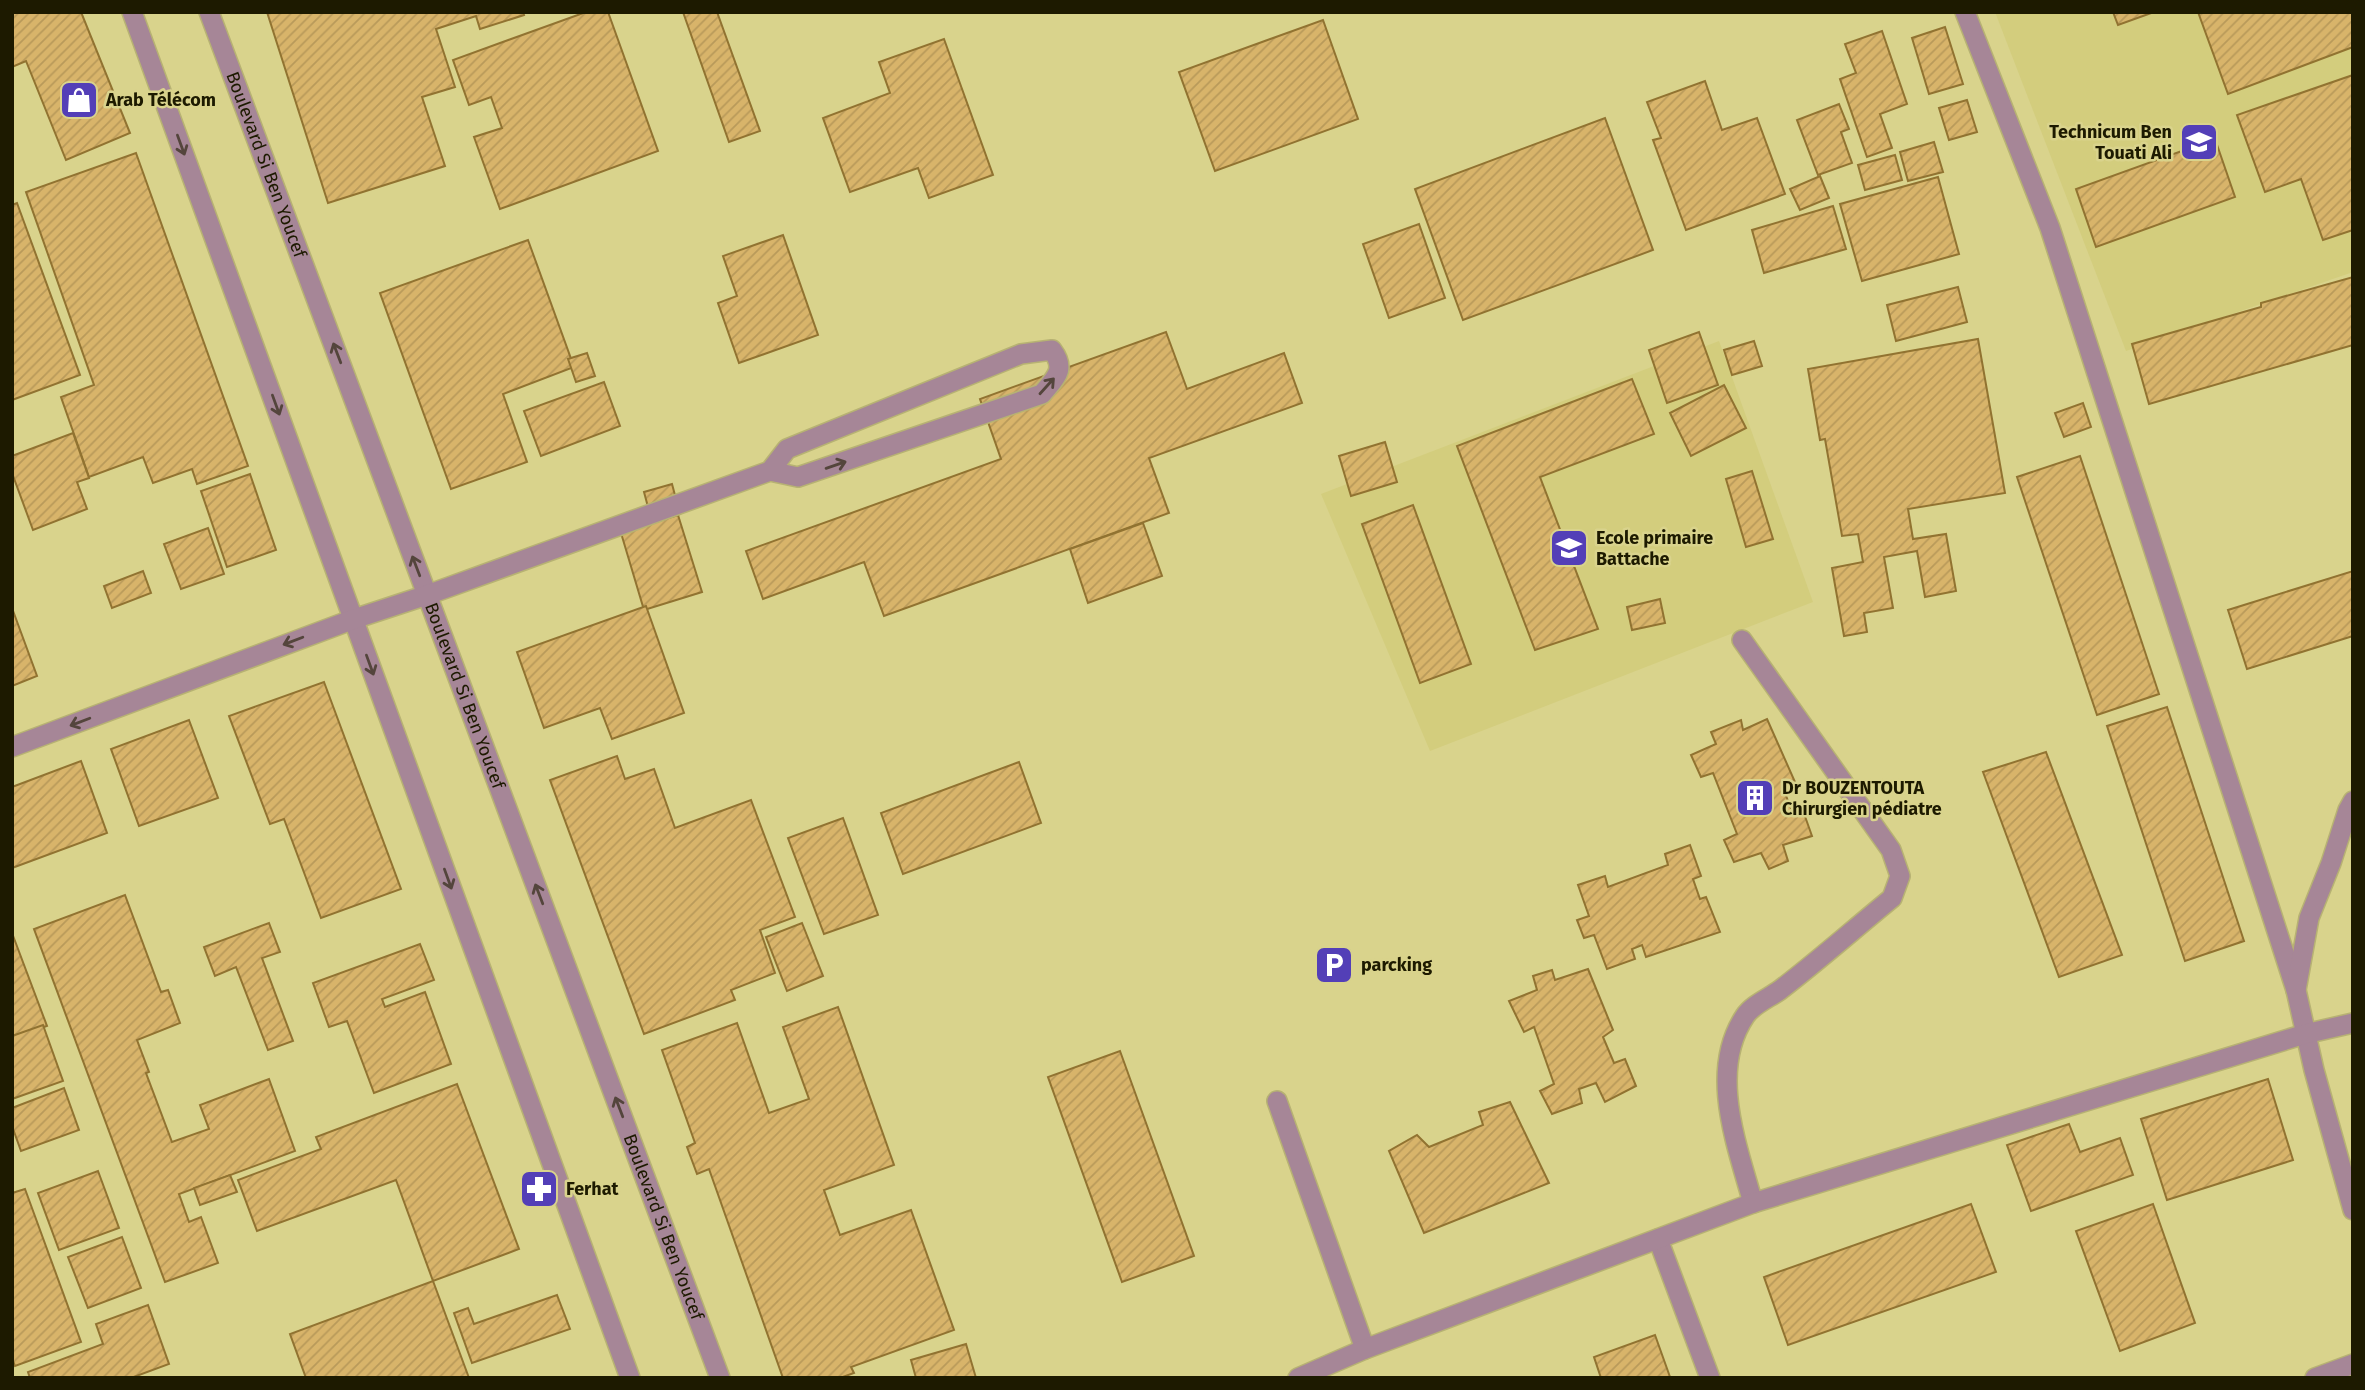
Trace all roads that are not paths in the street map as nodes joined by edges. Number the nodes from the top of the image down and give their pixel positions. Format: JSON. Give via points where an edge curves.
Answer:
{"nodes":[{"id":1,"x":132,"y":12,"type":"edge"},
{"id":2,"x":209,"y":12,"type":"edge"},
{"id":3,"x":1965,"y":12,"type":"edge"},
{"id":4,"x":770,"y":471,"type":"junction"},
{"id":5,"x":427,"y":595,"type":"junction"},
{"id":6,"x":354,"y":619,"type":"junction"},
{"id":7,"x":1742,"y":640,"type":"dead end"},
{"id":8,"x":12,"y":747,"type":"edge"},
{"id":9,"x":2353,"y":801,"type":"edge"},
{"id":10,"x":2296,"y":990,"type":"junction"},
{"id":11,"x":2353,"y":1023,"type":"edge"},
{"id":12,"x":2305,"y":1034,"type":"junction"},
{"id":13,"x":1277,"y":1101,"type":"dead end"},
{"id":14,"x":1753,"y":1203,"type":"junction"},
{"id":15,"x":2353,"y":1210,"type":"edge"},
{"id":16,"x":1658,"y":1239,"type":"junction"},
{"id":17,"x":1365,"y":1349,"type":"junction"},
{"id":18,"x":2353,"y":1364,"type":"edge"},
{"id":19,"x":630,"y":1378,"type":"edge"},
{"id":20,"x":720,"y":1378,"type":"edge"},
{"id":21,"x":1298,"y":1378,"type":"edge"},
{"id":22,"x":1710,"y":1378,"type":"edge"},
{"id":23,"x":2315,"y":1378,"type":"edge"}],
"edges":[{"from":1,"to":6,"type":"street","one_way":true},
{"from":5,"to":2,"type":"street","name":"Boulevard Si Ben Youcef","one_way":true},
{"from":3,"to":10,"type":"street","via":[[2050,228]]},
{"from":4,"to":4,"type":"street","one_way":true,"via":[[798,478],[1042,394],[1059,372],[1060,360],[1052,350],[1021,354],[787,449]]},
{"from":4,"to":5,"type":"street"},
{"from":5,"to":6,"type":"street"},
{"from":20,"to":5,"type":"street","name":"Boulevard Si Ben Youcef","one_way":true},
{"from":6,"to":8,"type":"street","one_way":true},
{"from":6,"to":19,"type":"street","one_way":true},
{"from":7,"to":14,"type":"street","via":[[1891,850],[1900,876],[1892,898],[1746,1014],[1731,1047],[1727,1082],[1730,1118]]},
{"from":9,"to":10,"type":"street","via":[[2309,918]]},
{"from":10,"to":12,"type":"street"},
{"from":11,"to":12,"type":"street"},
{"from":12,"to":14,"type":"street"},
{"from":12,"to":15,"type":"street"},
{"from":13,"to":17,"type":"street"},
{"from":14,"to":16,"type":"street"},
{"from":16,"to":17,"type":"street"},
{"from":16,"to":22,"type":"street"},
{"from":17,"to":21,"type":"street"},
{"from":18,"to":23,"type":"street"}]}
